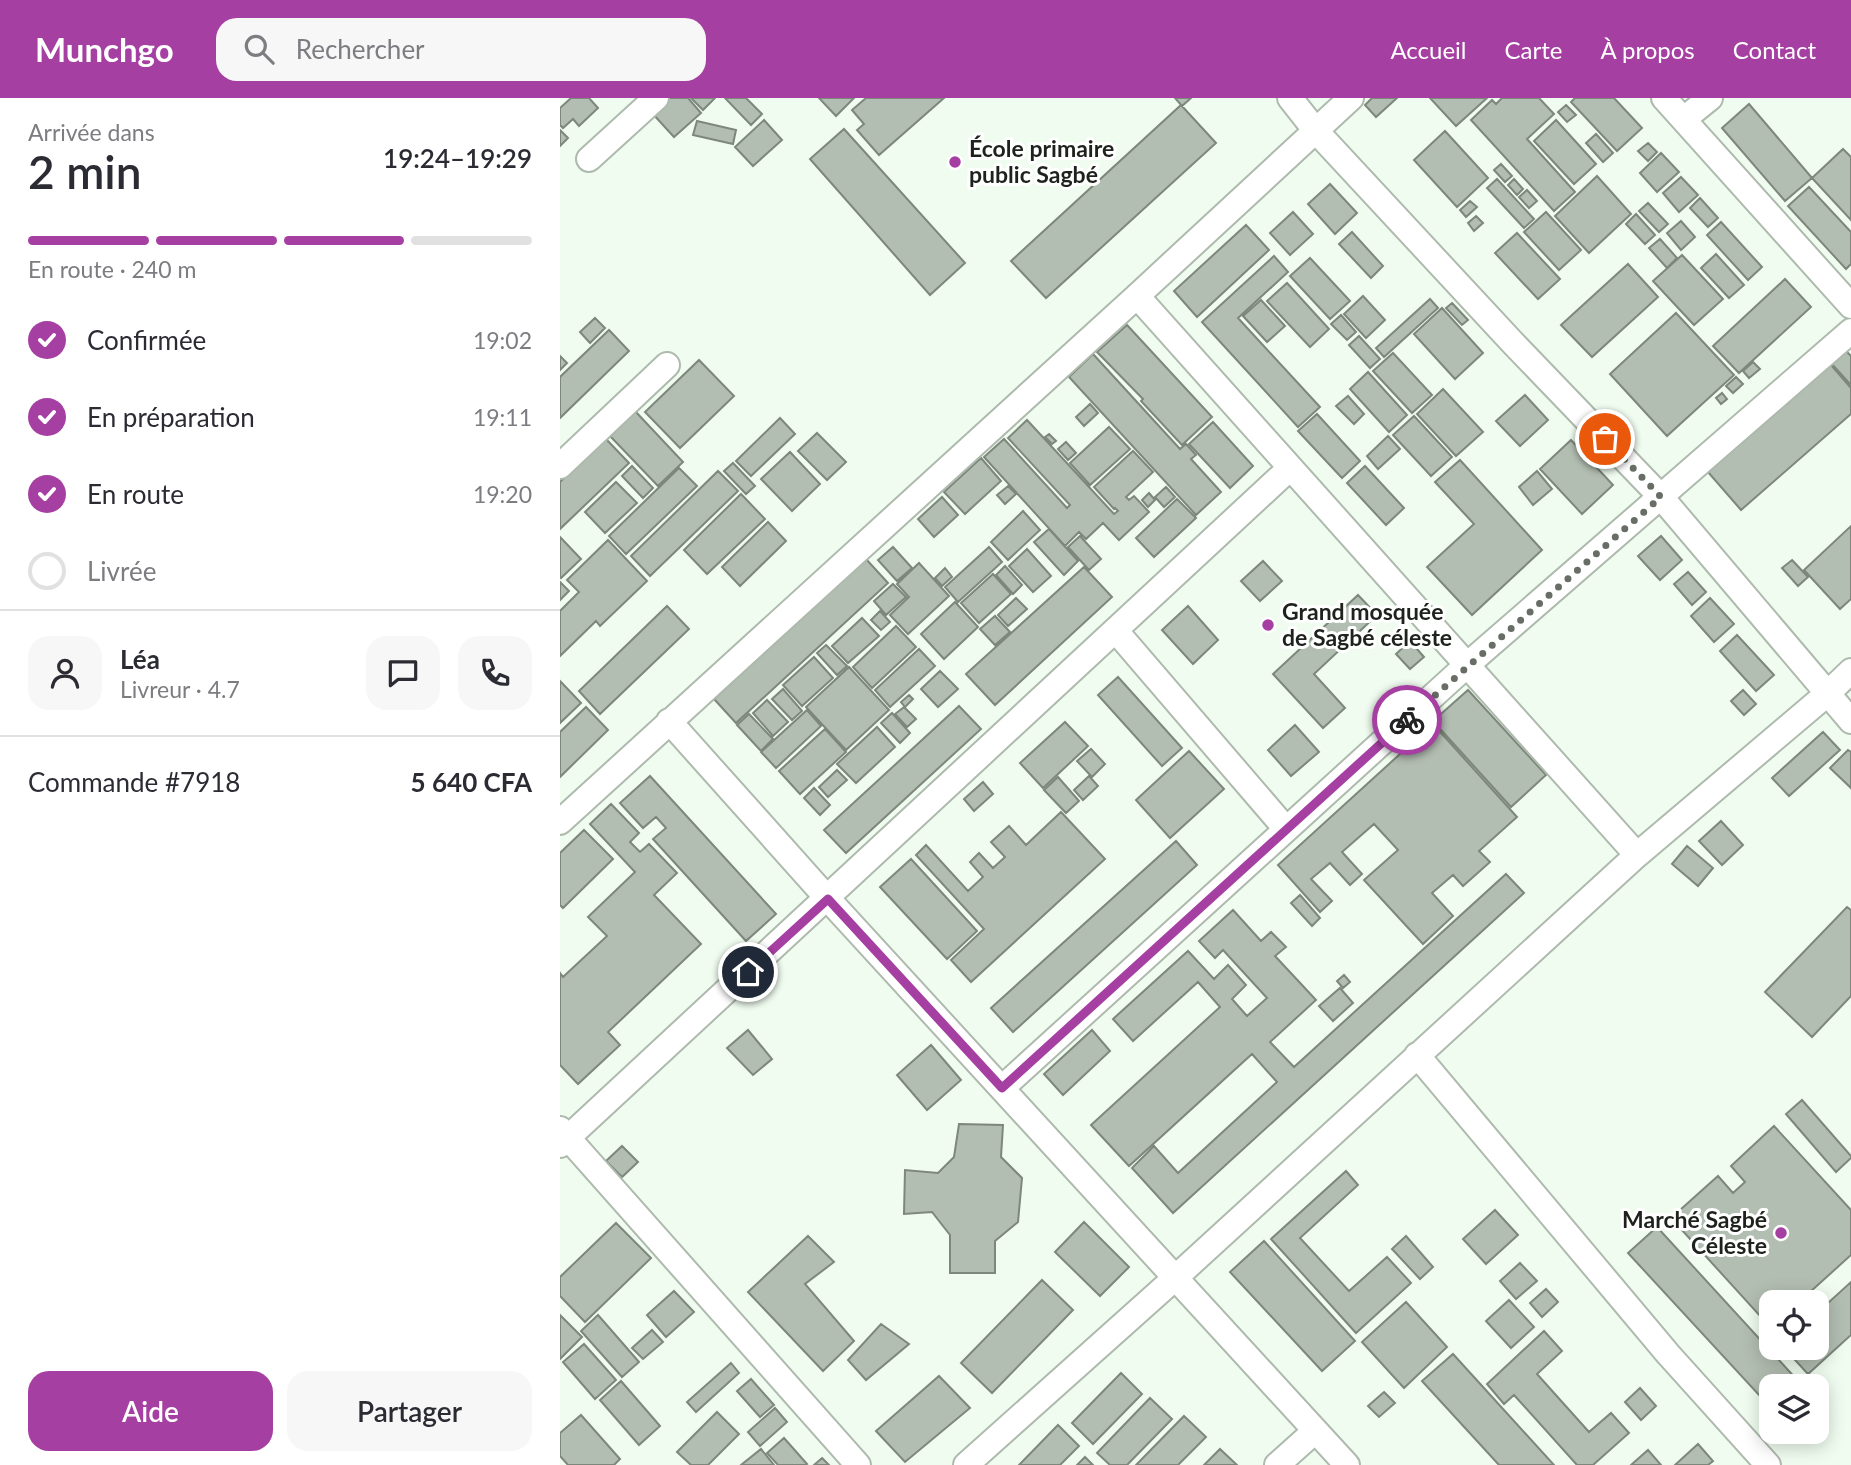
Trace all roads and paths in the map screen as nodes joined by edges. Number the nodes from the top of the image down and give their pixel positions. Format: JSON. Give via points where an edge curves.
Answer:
{"nodes":[{"id":1,"x":656,"y":98,"type":"edge"},
{"id":2,"x":1290,"y":98,"type":"edge"},
{"id":3,"x":1351,"y":98,"type":"edge"},
{"id":4,"x":1664,"y":98,"type":"edge"},
{"id":5,"x":1710,"y":98,"type":"edge"},
{"id":6,"x":1684,"y":120,"type":"junction"},
{"id":7,"x":1316,"y":131,"type":"junction"},
{"id":8,"x":589,"y":159,"type":"dead end"},
{"id":9,"x":1137,"y":296,"type":"junction"},
{"id":10,"x":1851,"y":306,"type":"edge"},
{"id":11,"x":1851,"y":331,"type":"edge"},
{"id":12,"x":667,"y":365,"type":"dead end"},
{"id":13,"x":560,"y":466,"type":"edge"},
{"id":14,"x":1290,"y":468,"type":"junction"},
{"id":15,"x":1661,"y":497,"type":"junction"},
{"id":16,"x":1116,"y":631,"type":"junction"},
{"id":17,"x":1467,"y":665,"type":"junction"},
{"id":18,"x":1851,"y":671,"type":"edge"},
{"id":19,"x":1827,"y":694,"type":"junction"},
{"id":20,"x":669,"y":721,"type":"junction"},
{"id":21,"x":1851,"y":721,"type":"edge"},
{"id":22,"x":560,"y":822,"type":"edge"},
{"id":23,"x":1286,"y":830,"type":"junction"},
{"id":24,"x":1637,"y":855,"type":"junction"},
{"id":25,"x":828,"y":899,"type":"junction"},
{"id":26,"x":1416,"y":1055,"type":"junction"},
{"id":27,"x":1002,"y":1088,"type":"junction"},
{"id":28,"x":563,"y":1137,"type":"edge"},
{"id":29,"x":1175,"y":1278,"type":"junction"},
{"id":30,"x":1315,"y":1431,"type":"junction"},
{"id":31,"x":858,"y":1465,"type":"edge"},
{"id":32,"x":966,"y":1465,"type":"edge"},
{"id":33,"x":1277,"y":1465,"type":"edge"},
{"id":34,"x":1347,"y":1465,"type":"edge"},
{"id":35,"x":1768,"y":1465,"type":"edge"}],
"edges":[{"from":1,"to":8,"type":"street"},
{"from":2,"to":7,"type":"street"},
{"from":3,"to":7,"type":"street"},
{"from":4,"to":6,"type":"street"},
{"from":5,"to":6,"type":"street"},
{"from":6,"to":10,"type":"street"},
{"from":7,"to":9,"type":"street"},
{"from":7,"to":15,"type":"street"},
{"from":9,"to":14,"type":"street"},
{"from":9,"to":20,"type":"street"},
{"from":11,"to":15,"type":"street"},
{"from":12,"to":13,"type":"street"},
{"from":14,"to":16,"type":"street"},
{"from":14,"to":17,"type":"street"},
{"from":15,"to":17,"type":"street"},
{"from":15,"to":19,"type":"street"},
{"from":16,"to":23,"type":"street"},
{"from":16,"to":25,"type":"street"},
{"from":17,"to":23,"type":"street"},
{"from":17,"to":24,"type":"street"},
{"from":18,"to":19,"type":"street"},
{"from":19,"to":21,"type":"street"},
{"from":19,"to":24,"type":"street"},
{"from":20,"to":22,"type":"street"},
{"from":20,"to":25,"type":"street"},
{"from":23,"to":27,"type":"street"},
{"from":24,"to":26,"type":"street"},
{"from":25,"to":27,"type":"street"},
{"from":25,"to":28,"type":"street"},
{"from":26,"to":29,"type":"street"},
{"from":26,"to":35,"type":"street","via":[[1668,1354]]},
{"from":27,"to":29,"type":"street"},
{"from":28,"to":31,"type":"street"},
{"from":29,"to":30,"type":"street"},
{"from":29,"to":32,"type":"street"},
{"from":30,"to":33,"type":"street"},
{"from":30,"to":34,"type":"street"}]}
